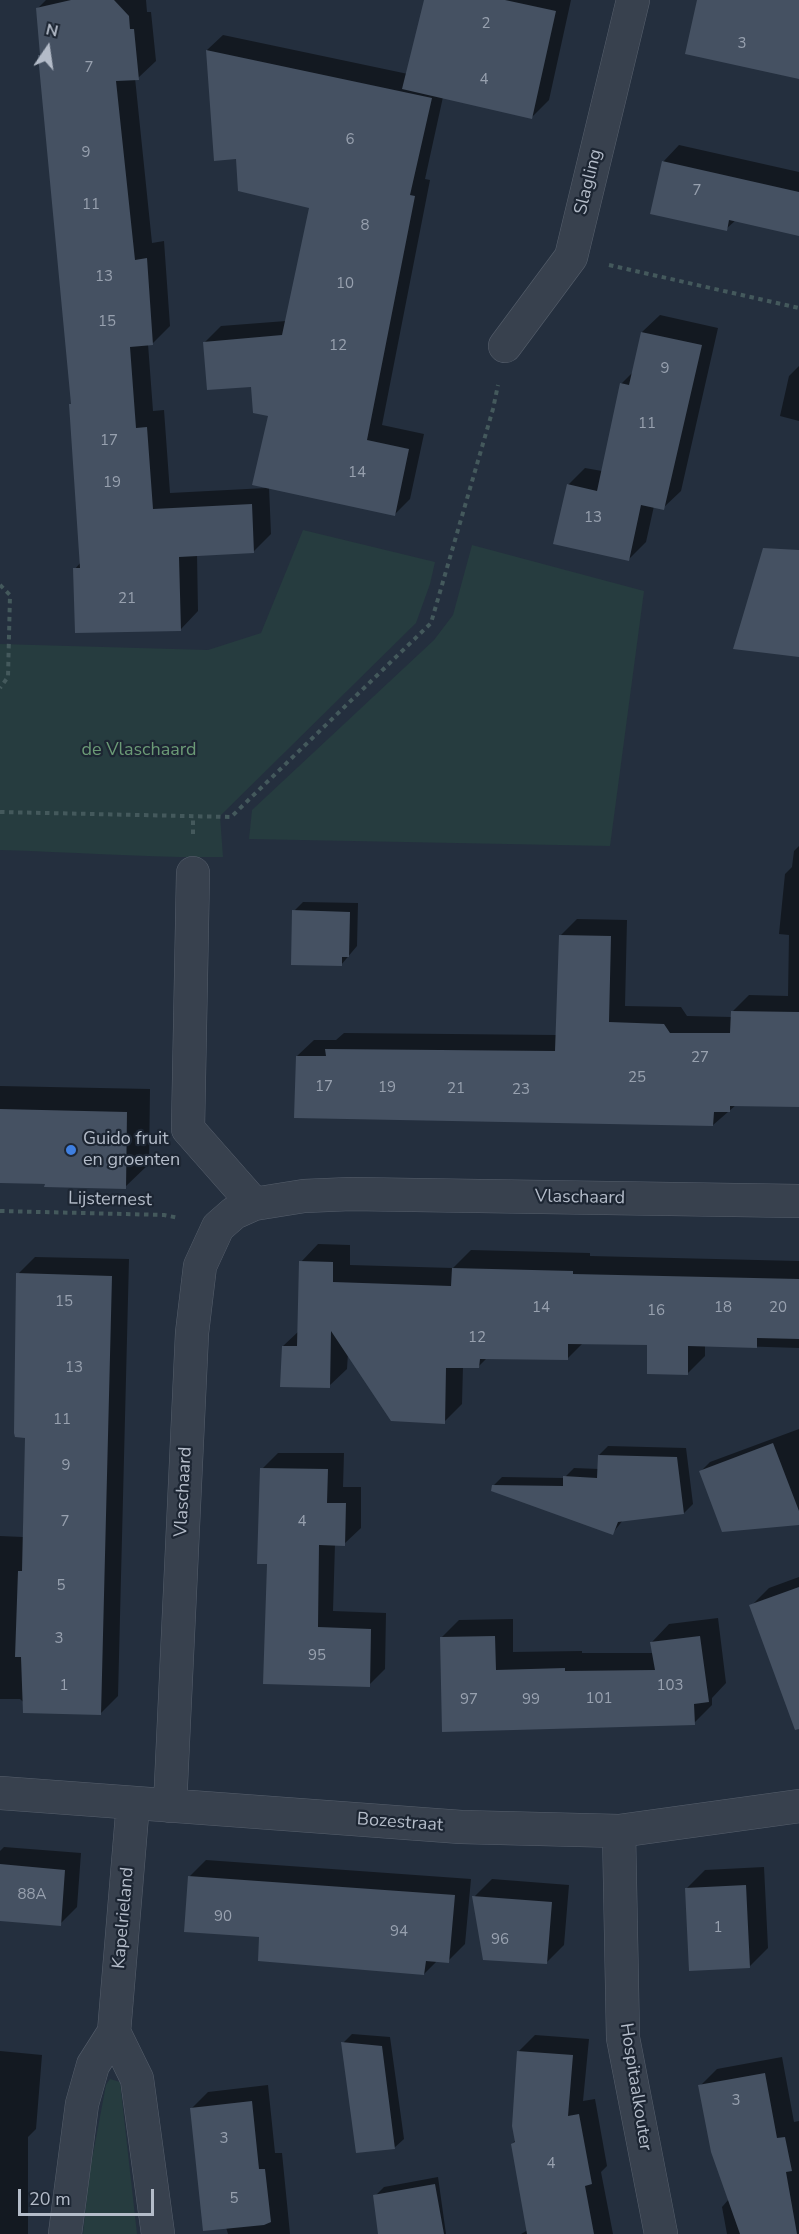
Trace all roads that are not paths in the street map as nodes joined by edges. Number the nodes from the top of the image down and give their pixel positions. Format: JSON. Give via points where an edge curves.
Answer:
{"nodes":[{"id":1,"x":633,"y":0,"type":"edge"},
{"id":2,"x":505,"y":346,"type":"road end"},
{"id":3,"x":193,"y":873,"type":"dead end"},
{"id":4,"x":799,"y":1201,"type":"edge"},
{"id":5,"x":254,"y":1204,"type":"junction"},
{"id":6,"x":0,"y":1793,"type":"edge"},
{"id":7,"x":133,"y":1803,"type":"junction"},
{"id":8,"x":170,"y":1806,"type":"junction"},
{"id":9,"x":799,"y":1806,"type":"edge"},
{"id":10,"x":619,"y":1831,"type":"junction"},
{"id":11,"x":114,"y":2032,"type":"junction"},
{"id":12,"x":65,"y":2234,"type":"edge"},
{"id":13,"x":158,"y":2234,"type":"edge"},
{"id":14,"x":661,"y":2234,"type":"edge"}],
"edges":[{"from":1,"to":2,"type":"street","name":"Slagling","via":[[571,257]]},
{"from":3,"to":5,"type":"street","via":[[188,1130]]},
{"from":4,"to":5,"type":"street","name":"Vlaschaard","via":[[351,1194]]},
{"from":5,"to":8,"type":"street","name":"Vlaschaard","via":[[218,1227],[200,1266],[192,1333]]},
{"from":6,"to":7,"type":"street","name":"Bozestraat"},
{"from":7,"to":8,"type":"street","name":"Bozestraat"},
{"from":7,"to":11,"type":"street","name":"Kapelrieland"},
{"from":8,"to":10,"type":"street","name":"Bozestraat","via":[[462,1827]]},
{"from":9,"to":10,"type":"street","name":"Bozestraat"},
{"from":10,"to":14,"type":"street","name":"Hospitaalkouter","via":[[623,2038]]},
{"from":11,"to":12,"type":"street","name":"Kapelrieland","via":[[93,2064],[82,2104]]},
{"from":11,"to":13,"type":"street","via":[[137,2079]]}]}
